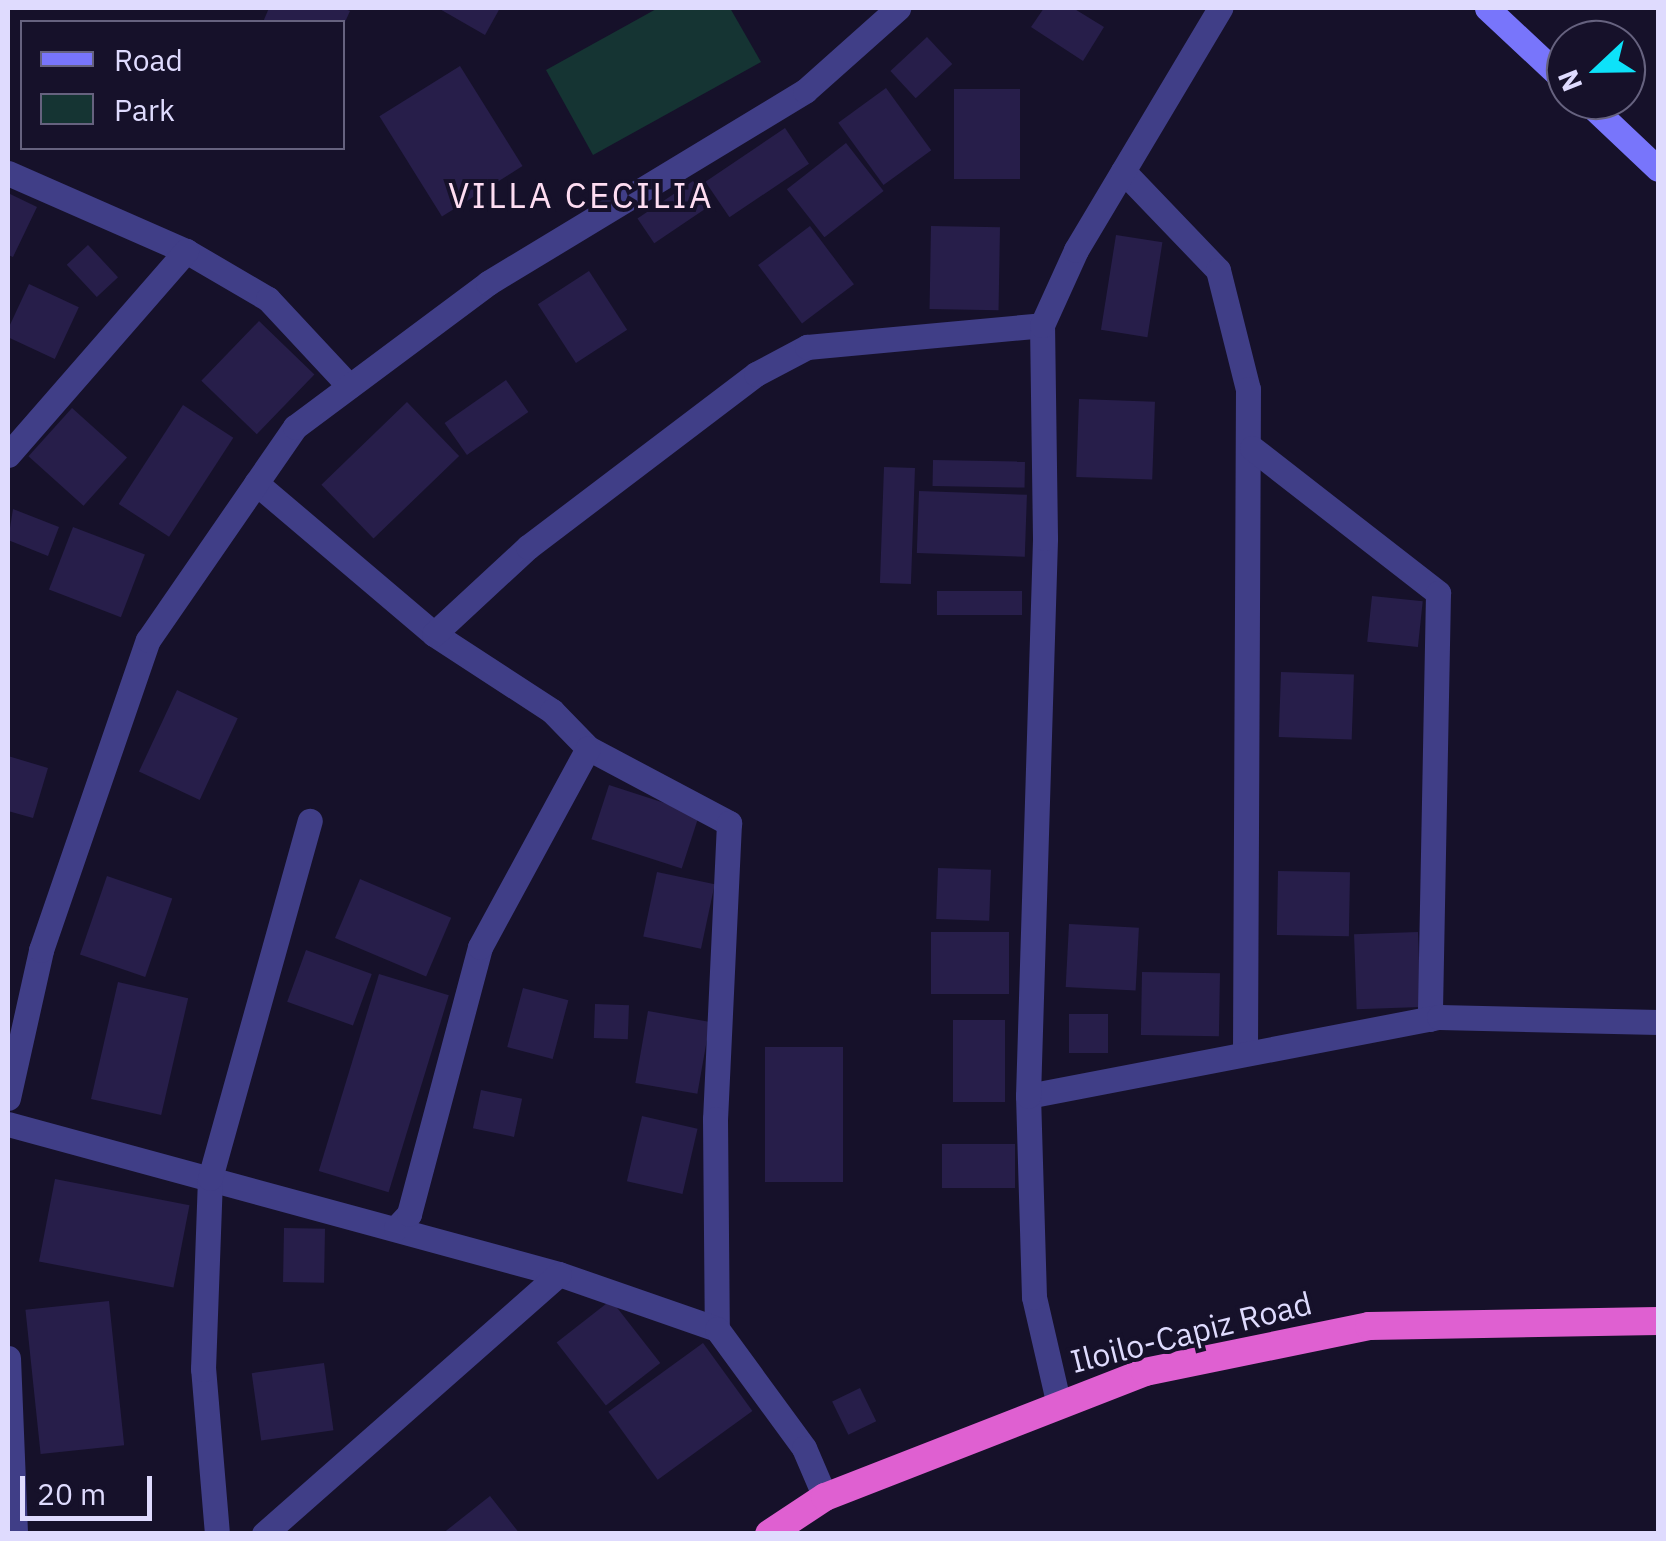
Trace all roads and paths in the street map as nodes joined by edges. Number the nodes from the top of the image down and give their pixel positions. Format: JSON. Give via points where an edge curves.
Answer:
{"nodes":[{"id":1,"x":898,"y":8,"type":"edge"},
{"id":2,"x":1220,"y":8,"type":"edge"},
{"id":3,"x":1487,"y":8,"type":"edge"},
{"id":4,"x":1546,"y":63,"type":"edge"},
{"id":5,"x":1606,"y":120,"type":"edge"},
{"id":6,"x":1658,"y":169,"type":"edge"},
{"id":7,"x":1123,"y":172,"type":"junction"},
{"id":8,"x":8,"y":174,"type":"edge"},
{"id":9,"x":186,"y":251,"type":"junction"},
{"id":10,"x":1042,"y":325,"type":"junction"},
{"id":11,"x":348,"y":386,"type":"junction"},
{"id":12,"x":1252,"y":448,"type":"junction"},
{"id":13,"x":8,"y":455,"type":"edge"},
{"id":14,"x":256,"y":483,"type":"junction"},
{"id":15,"x":434,"y":634,"type":"junction"},
{"id":16,"x":588,"y":748,"type":"junction"},
{"id":17,"x":310,"y":821,"type":"dead end"},
{"id":18,"x":1430,"y":1018,"type":"junction"},
{"id":19,"x":1658,"y":1022,"type":"edge"},
{"id":20,"x":1245,"y":1053,"type":"junction"},
{"id":21,"x":1028,"y":1096,"type":"junction"},
{"id":22,"x":8,"y":1098,"type":"edge"},
{"id":23,"x":8,"y":1124,"type":"edge"},
{"id":24,"x":210,"y":1178,"type":"junction"},
{"id":25,"x":396,"y":1228,"type":"junction"},
{"id":26,"x":559,"y":1274,"type":"junction"},
{"id":27,"x":1658,"y":1322,"type":"edge"},
{"id":28,"x":717,"y":1329,"type":"junction"},
{"id":29,"x":8,"y":1358,"type":"edge"},
{"id":30,"x":1058,"y":1401,"type":"junction"},
{"id":31,"x":825,"y":1497,"type":"junction"},
{"id":32,"x":15,"y":1534,"type":"edge"},
{"id":33,"x":217,"y":1534,"type":"edge"},
{"id":34,"x":264,"y":1534,"type":"edge"},
{"id":35,"x":769,"y":1534,"type":"edge"}],
"edges":[{"from":1,"to":11,"type":"street","via":[[805,91],[488,283]]},
{"from":2,"to":7,"type":"street"},
{"from":3,"to":4,"type":"main road"},
{"from":5,"to":6,"type":"main road"},
{"from":7,"to":10,"type":"street"},
{"from":7,"to":12,"type":"street","via":[[1218,270],[1238,336]]},
{"from":8,"to":9,"type":"street"},
{"from":9,"to":11,"type":"street","via":[[268,299]]},
{"from":9,"to":13,"type":"street"},
{"from":10,"to":15,"type":"street","via":[[807,348],[756,374],[528,547]]},
{"from":10,"to":21,"type":"street","via":[[1046,538]]},
{"from":11,"to":14,"type":"street","via":[[295,427]]},
{"from":12,"to":18,"type":"street","via":[[1438,593]]},
{"from":12,"to":20,"type":"street"},
{"from":14,"to":15,"type":"street"},
{"from":14,"to":22,"type":"street","via":[[148,640],[41,950]]},
{"from":15,"to":16,"type":"street","via":[[552,711]]},
{"from":16,"to":25,"type":"street","via":[[480,947],[409,1214]]},
{"from":16,"to":28,"type":"street","via":[[729,822],[715,1119]]},
{"from":17,"to":24,"type":"street"},
{"from":18,"to":19,"type":"street"},
{"from":18,"to":20,"type":"street"},
{"from":20,"to":21,"type":"street"},
{"from":21,"to":30,"type":"street","via":[[1034,1297]]},
{"from":23,"to":24,"type":"street"},
{"from":24,"to":25,"type":"street"},
{"from":24,"to":33,"type":"street","via":[[203,1369]]},
{"from":25,"to":26,"type":"street"},
{"from":26,"to":28,"type":"street"},
{"from":26,"to":34,"type":"street"},
{"from":27,"to":30,"type":"highway","name":"Iloilo-Capiz Road","via":[[1370,1326],[1146,1372]]},
{"from":28,"to":31,"type":"street","via":[[804,1448]]},
{"from":29,"to":32,"type":"street"},
{"from":30,"to":31,"type":"highway","name":"Iloilo-Capiz Road"},
{"from":31,"to":35,"type":"highway","name":"Iloilo-Capiz Road"}]}
